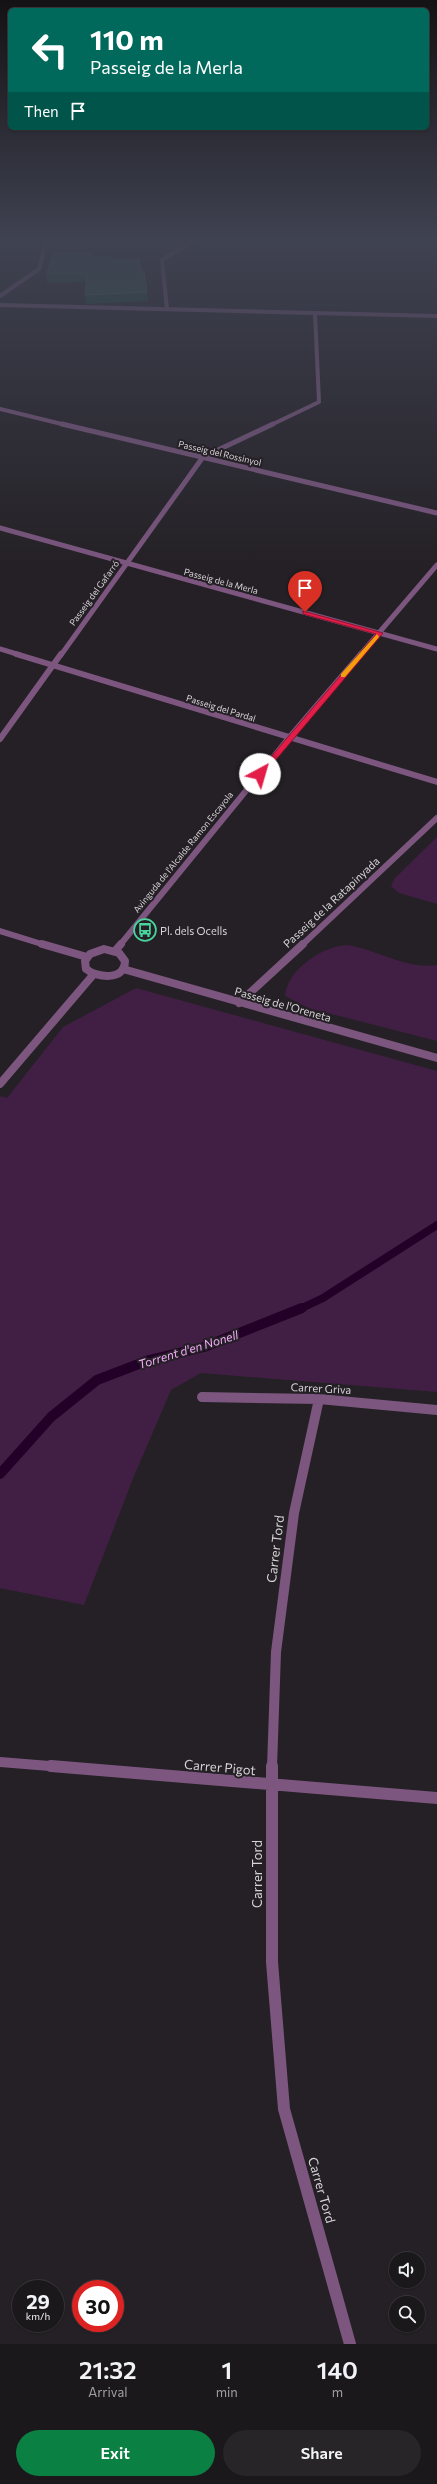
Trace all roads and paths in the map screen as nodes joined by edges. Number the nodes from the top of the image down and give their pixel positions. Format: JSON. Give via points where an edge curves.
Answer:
{"nodes":[{"id":1,"x":317,"y":350,"type":"edge"},
{"id":2,"x":0,"y":409,"type":"edge"},
{"id":3,"x":203,"y":457,"type":"junction"},
{"id":4,"x":437,"y":513,"type":"edge"},
{"id":5,"x":0,"y":528,"type":"edge"},
{"id":6,"x":125,"y":563,"type":"junction"},
{"id":7,"x":437,"y":565,"type":"edge"},
{"id":8,"x":380,"y":633,"type":"junction"},
{"id":9,"x":0,"y":648,"type":"edge"},
{"id":10,"x":437,"y":649,"type":"edge"},
{"id":11,"x":53,"y":664,"type":"junction"},
{"id":12,"x":289,"y":738,"type":"junction"},
{"id":13,"x":0,"y":739,"type":"edge"},
{"id":14,"x":437,"y":782,"type":"edge"},
{"id":15,"x":437,"y":818,"type":"edge"},
{"id":16,"x":0,"y":931,"type":"edge"},
{"id":17,"x":115,"y":951,"type":"junction"},
{"id":18,"x":87,"y":957,"type":"junction"},
{"id":19,"x":123,"y":969,"type":"junction"},
{"id":20,"x":93,"y":974,"type":"junction"},
{"id":21,"x":239,"y":1003,"type":"junction"},
{"id":22,"x":437,"y":1058,"type":"edge"},
{"id":23,"x":0,"y":1084,"type":"edge"},
{"id":24,"x":202,"y":1397,"type":"dead end"},
{"id":25,"x":318,"y":1399,"type":"junction"},
{"id":26,"x":437,"y":1410,"type":"edge"},
{"id":27,"x":0,"y":1762,"type":"edge"},
{"id":28,"x":271,"y":1786,"type":"junction"},
{"id":29,"x":437,"y":1798,"type":"edge"},
{"id":30,"x":350,"y":2344,"type":"edge"}],
"edges":[{"from":1,"to":3,"type":"street","via":[[319,402]]},
{"from":2,"to":3,"type":"street","name":"Passeig del Rossinyol"},
{"from":3,"to":4,"type":"street","name":"Passeig del Rossinyol"},
{"from":3,"to":6,"type":"street","name":"Passeig del Gafarró"},
{"from":5,"to":6,"type":"street","name":"Passeig de la Merla"},
{"from":6,"to":8,"type":"street","name":"Passeig de la Merla"},
{"from":6,"to":11,"type":"street","name":"Passeig del Gafarró"},
{"from":7,"to":8,"type":"street","name":"Avinguda de l'Alcalde Ramon Escayola"},
{"from":8,"to":10,"type":"street","name":"Passeig de la Merla"},
{"from":8,"to":12,"type":"street","name":"Avinguda de l'Alcalde Ramon Escayola"},
{"from":9,"to":11,"type":"street","name":"Passeig del Pardal"},
{"from":11,"to":12,"type":"street","name":"Passeig del Pardal"},
{"from":11,"to":13,"type":"street","name":"Passeig del Gafarró"},
{"from":12,"to":14,"type":"street","name":"Passeig del Pardal"},
{"from":12,"to":17,"type":"street","name":"Avinguda de l'Alcalde Ramon Escayola"},
{"from":15,"to":21,"type":"street","name":"Passeig de la Ratapinyada"},
{"from":16,"to":18,"type":"street"},
{"from":17,"to":18,"type":"street","via":[[99,950]]},
{"from":17,"to":19,"type":"street","via":[[124,958]]},
{"from":18,"to":20,"type":"street","via":[[86,969]]},
{"from":19,"to":20,"type":"street","via":[[110,976]]},
{"from":19,"to":21,"type":"street","name":"Passeig de l'Oreneta"},
{"from":20,"to":23,"type":"street"},
{"from":21,"to":22,"type":"street","name":"Passeig de l'Oreneta"},
{"from":24,"to":25,"type":"street","name":"Carrer Griva"},
{"from":25,"to":26,"type":"street","name":"Carrer Griva"},
{"from":25,"to":28,"type":"street","name":"Carrer Tord","via":[[294,1513],[278,1636]]},
{"from":27,"to":28,"type":"street","name":"Carrer Pigot"},
{"from":28,"to":29,"type":"street","name":"Carrer Pigot"},
{"from":28,"to":30,"type":"street","name":"Carrer Tord","via":[[272,1962],[284,2109]]}]}
